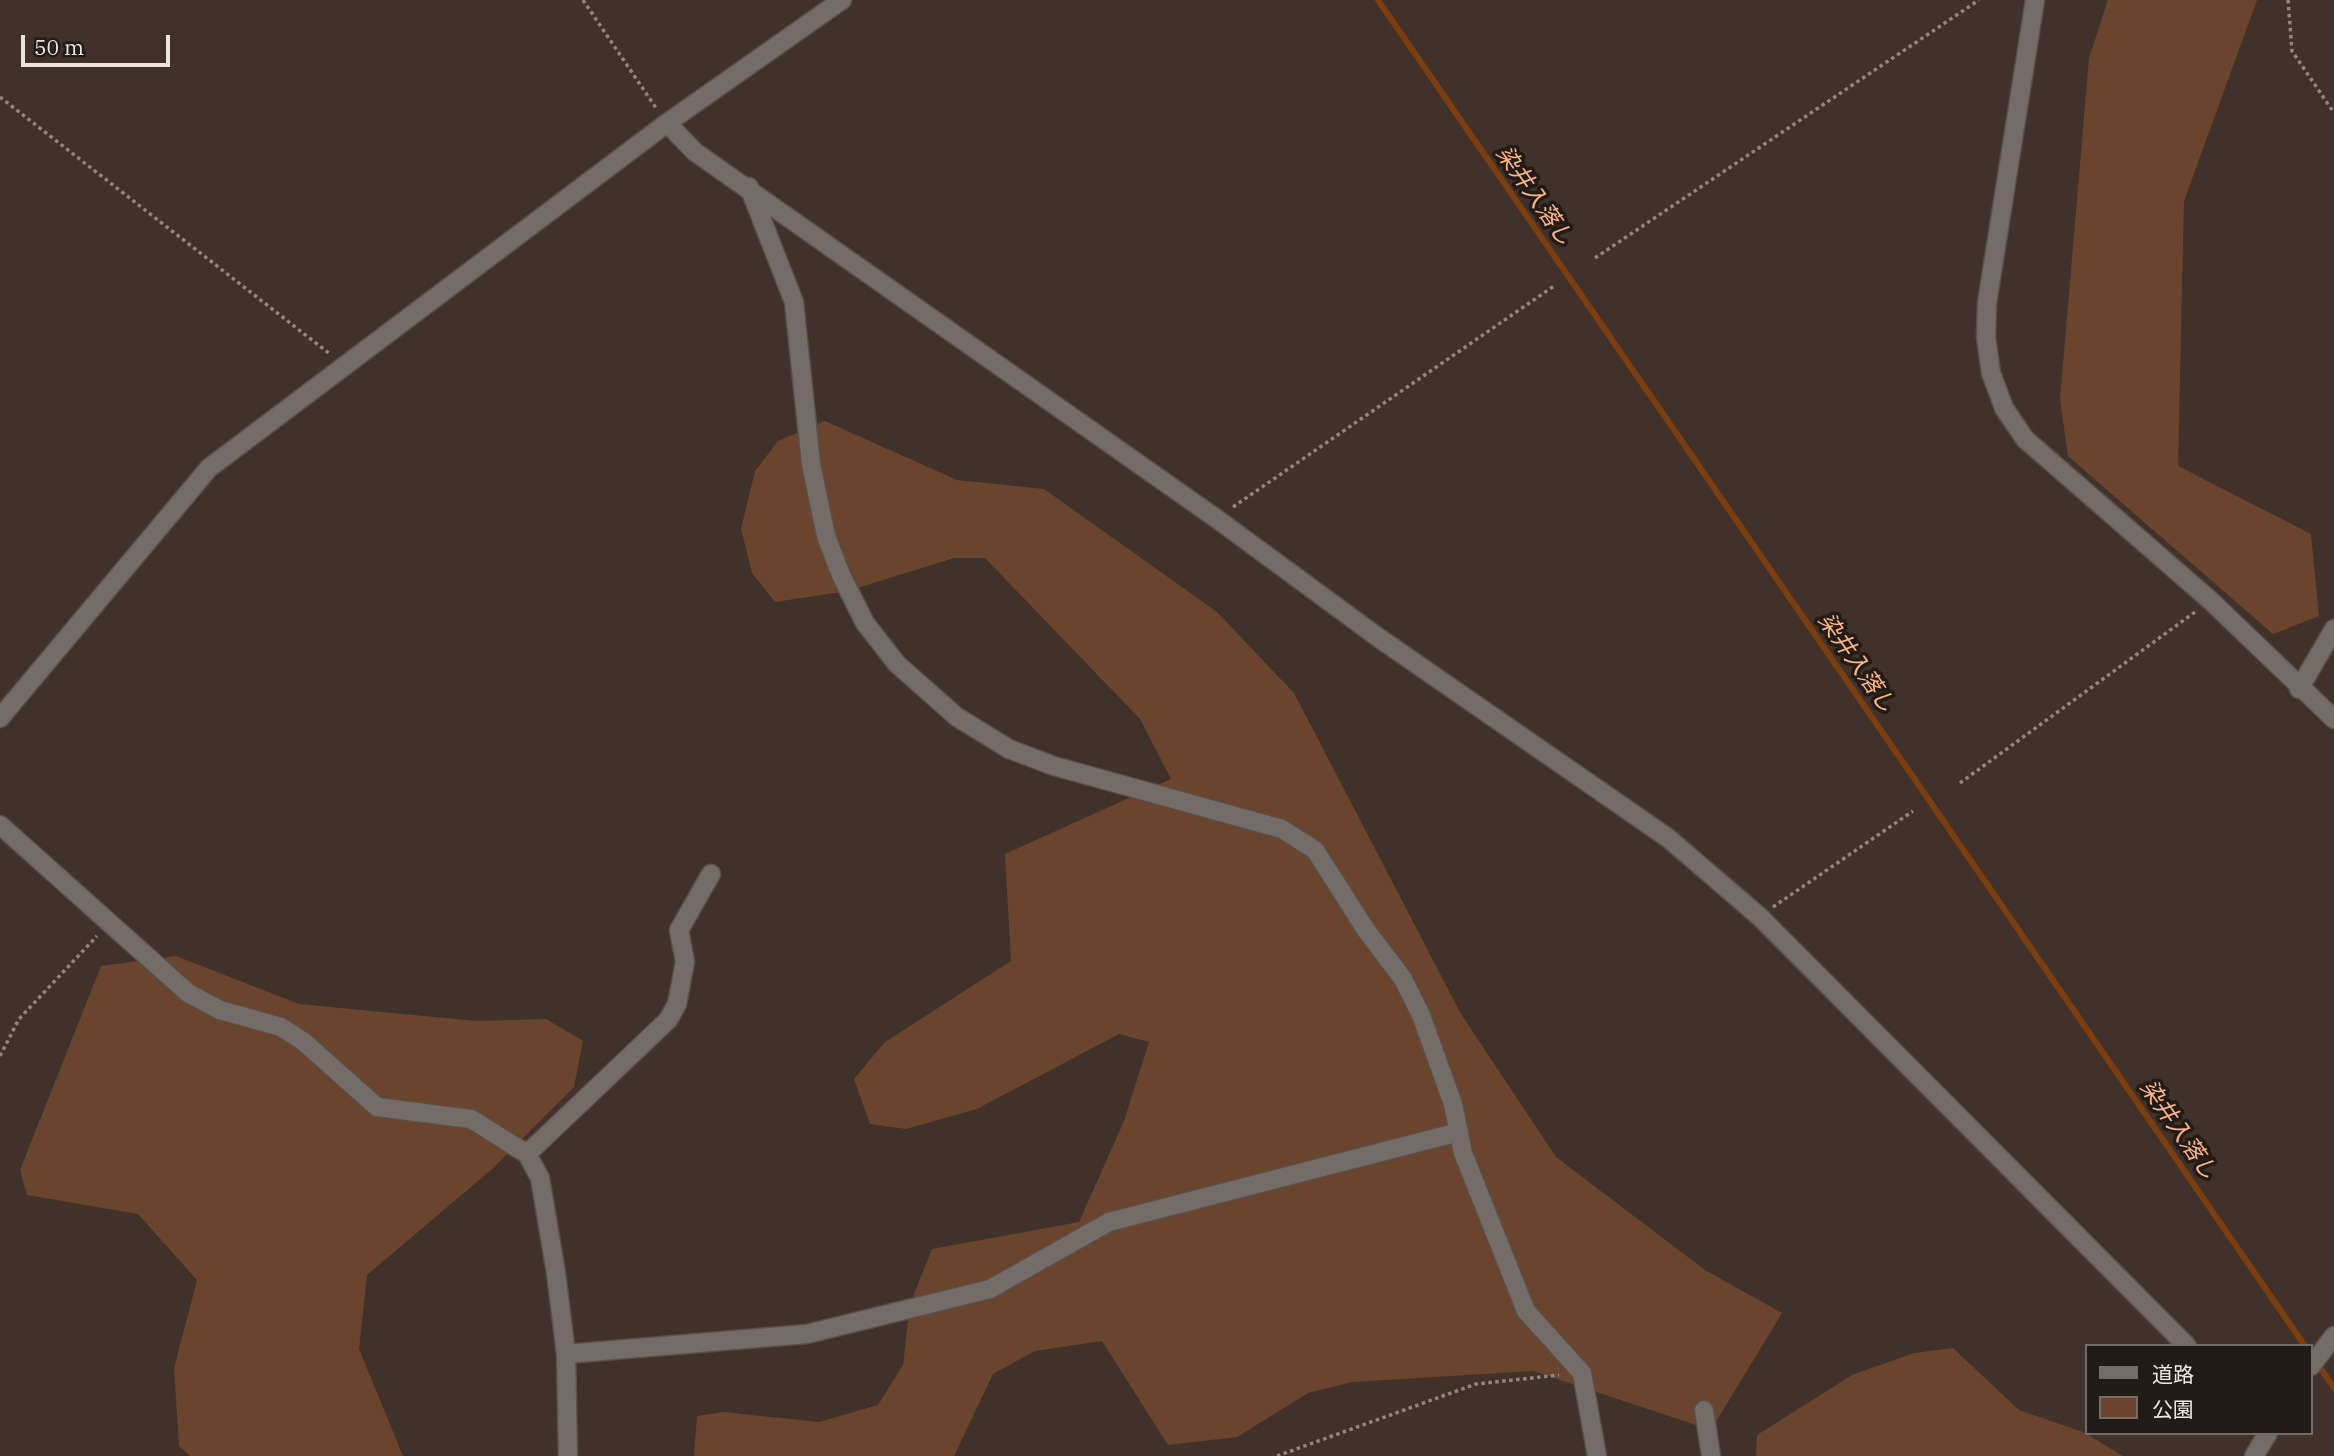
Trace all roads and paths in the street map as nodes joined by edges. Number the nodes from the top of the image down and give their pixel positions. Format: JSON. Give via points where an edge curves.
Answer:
{"nodes":[{"id":1,"x":583,"y":0,"type":"edge"},
{"id":2,"x":842,"y":0,"type":"edge"},
{"id":3,"x":1979,"y":0,"type":"edge"},
{"id":4,"x":2035,"y":0,"type":"edge"},
{"id":5,"x":2288,"y":0,"type":"edge"},
{"id":6,"x":0,"y":97,"type":"edge"},
{"id":7,"x":2334,"y":113,"type":"edge"},
{"id":8,"x":667,"y":123,"type":"junction"},
{"id":9,"x":749,"y":187,"type":"junction"},
{"id":10,"x":1595,"y":258,"type":"dead end"},
{"id":11,"x":1553,"y":286,"type":"dead end"},
{"id":12,"x":345,"y":365,"type":"junction"},
{"id":13,"x":1217,"y":519,"type":"junction"},
{"id":14,"x":2211,"y":601,"type":"junction"},
{"id":15,"x":2334,"y":629,"type":"edge"},
{"id":16,"x":2299,"y":689,"type":"junction"},
{"id":17,"x":0,"y":718,"type":"edge"},
{"id":18,"x":2334,"y":719,"type":"edge"},
{"id":19,"x":1960,"y":783,"type":"dead end"},
{"id":20,"x":1913,"y":811,"type":"dead end"},
{"id":21,"x":0,"y":825,"type":"edge"},
{"id":22,"x":711,"y":874,"type":"dead end"},
{"id":23,"x":1759,"y":917,"type":"junction"},
{"id":24,"x":111,"y":922,"type":"junction"},
{"id":25,"x":0,"y":1056,"type":"edge"},
{"id":26,"x":1459,"y":1132,"type":"junction"},
{"id":27,"x":527,"y":1154,"type":"junction"},
{"id":28,"x":2332,"y":1338,"type":"edge"},
{"id":29,"x":2185,"y":1344,"type":"edge"},
{"id":30,"x":566,"y":1354,"type":"junction"},
{"id":31,"x":2313,"y":1363,"type":"edge"},
{"id":32,"x":1582,"y":1373,"type":"junction"},
{"id":33,"x":1704,"y":1410,"type":"dead end"},
{"id":34,"x":2267,"y":1435,"type":"edge"},
{"id":35,"x":568,"y":1456,"type":"edge"},
{"id":36,"x":1277,"y":1456,"type":"edge"},
{"id":37,"x":1597,"y":1456,"type":"edge"},
{"id":38,"x":1711,"y":1456,"type":"edge"},
{"id":39,"x":2254,"y":1456,"type":"edge"}],
"edges":[{"from":1,"to":8,"type":"path"},
{"from":2,"to":8,"type":"street"},
{"from":3,"to":10,"type":"path"},
{"from":4,"to":14,"type":"street","via":[[1987,303],[1991,373],[2004,408],[2025,439]]},
{"from":5,"to":7,"type":"path","via":[[2292,51]]},
{"from":6,"to":12,"type":"path"},
{"from":8,"to":9,"type":"street","via":[[695,152]]},
{"from":8,"to":12,"type":"street"},
{"from":9,"to":13,"type":"street"},
{"from":9,"to":26,"type":"street","via":[[794,302],[811,464],[826,537],[865,623],[897,664],[957,717],[1009,749],[1054,766],[1282,829],[1315,850],[1403,979],[1421,1015]]},
{"from":11,"to":13,"type":"path"},
{"from":12,"to":17,"type":"street","via":[[209,468]]},
{"from":13,"to":23,"type":"street","via":[[1379,638],[1668,838]]},
{"from":14,"to":16,"type":"street"},
{"from":14,"to":19,"type":"path"},
{"from":15,"to":16,"type":"street"},
{"from":16,"to":18,"type":"street"},
{"from":20,"to":23,"type":"path"},
{"from":21,"to":24,"type":"street"},
{"from":22,"to":27,"type":"street","via":[[679,930],[685,962],[677,1004],[668,1020]]},
{"from":23,"to":29,"type":"street"},
{"from":24,"to":25,"type":"path","via":[[19,1019]]},
{"from":24,"to":27,"type":"street","via":[[188,993],[220,1010],[281,1027],[377,1107],[471,1119]]},
{"from":26,"to":30,"type":"street","via":[[1109,1222],[990,1289],[807,1334]]},
{"from":26,"to":32,"type":"street","via":[[1463,1153],[1526,1311]]},
{"from":27,"to":30,"type":"street","via":[[540,1178]]},
{"from":28,"to":31,"type":"street"},
{"from":30,"to":35,"type":"street"},
{"from":32,"to":36,"type":"path","via":[[1476,1384]]},
{"from":32,"to":37,"type":"street"},
{"from":33,"to":38,"type":"street"},
{"from":34,"to":39,"type":"street"}]}
